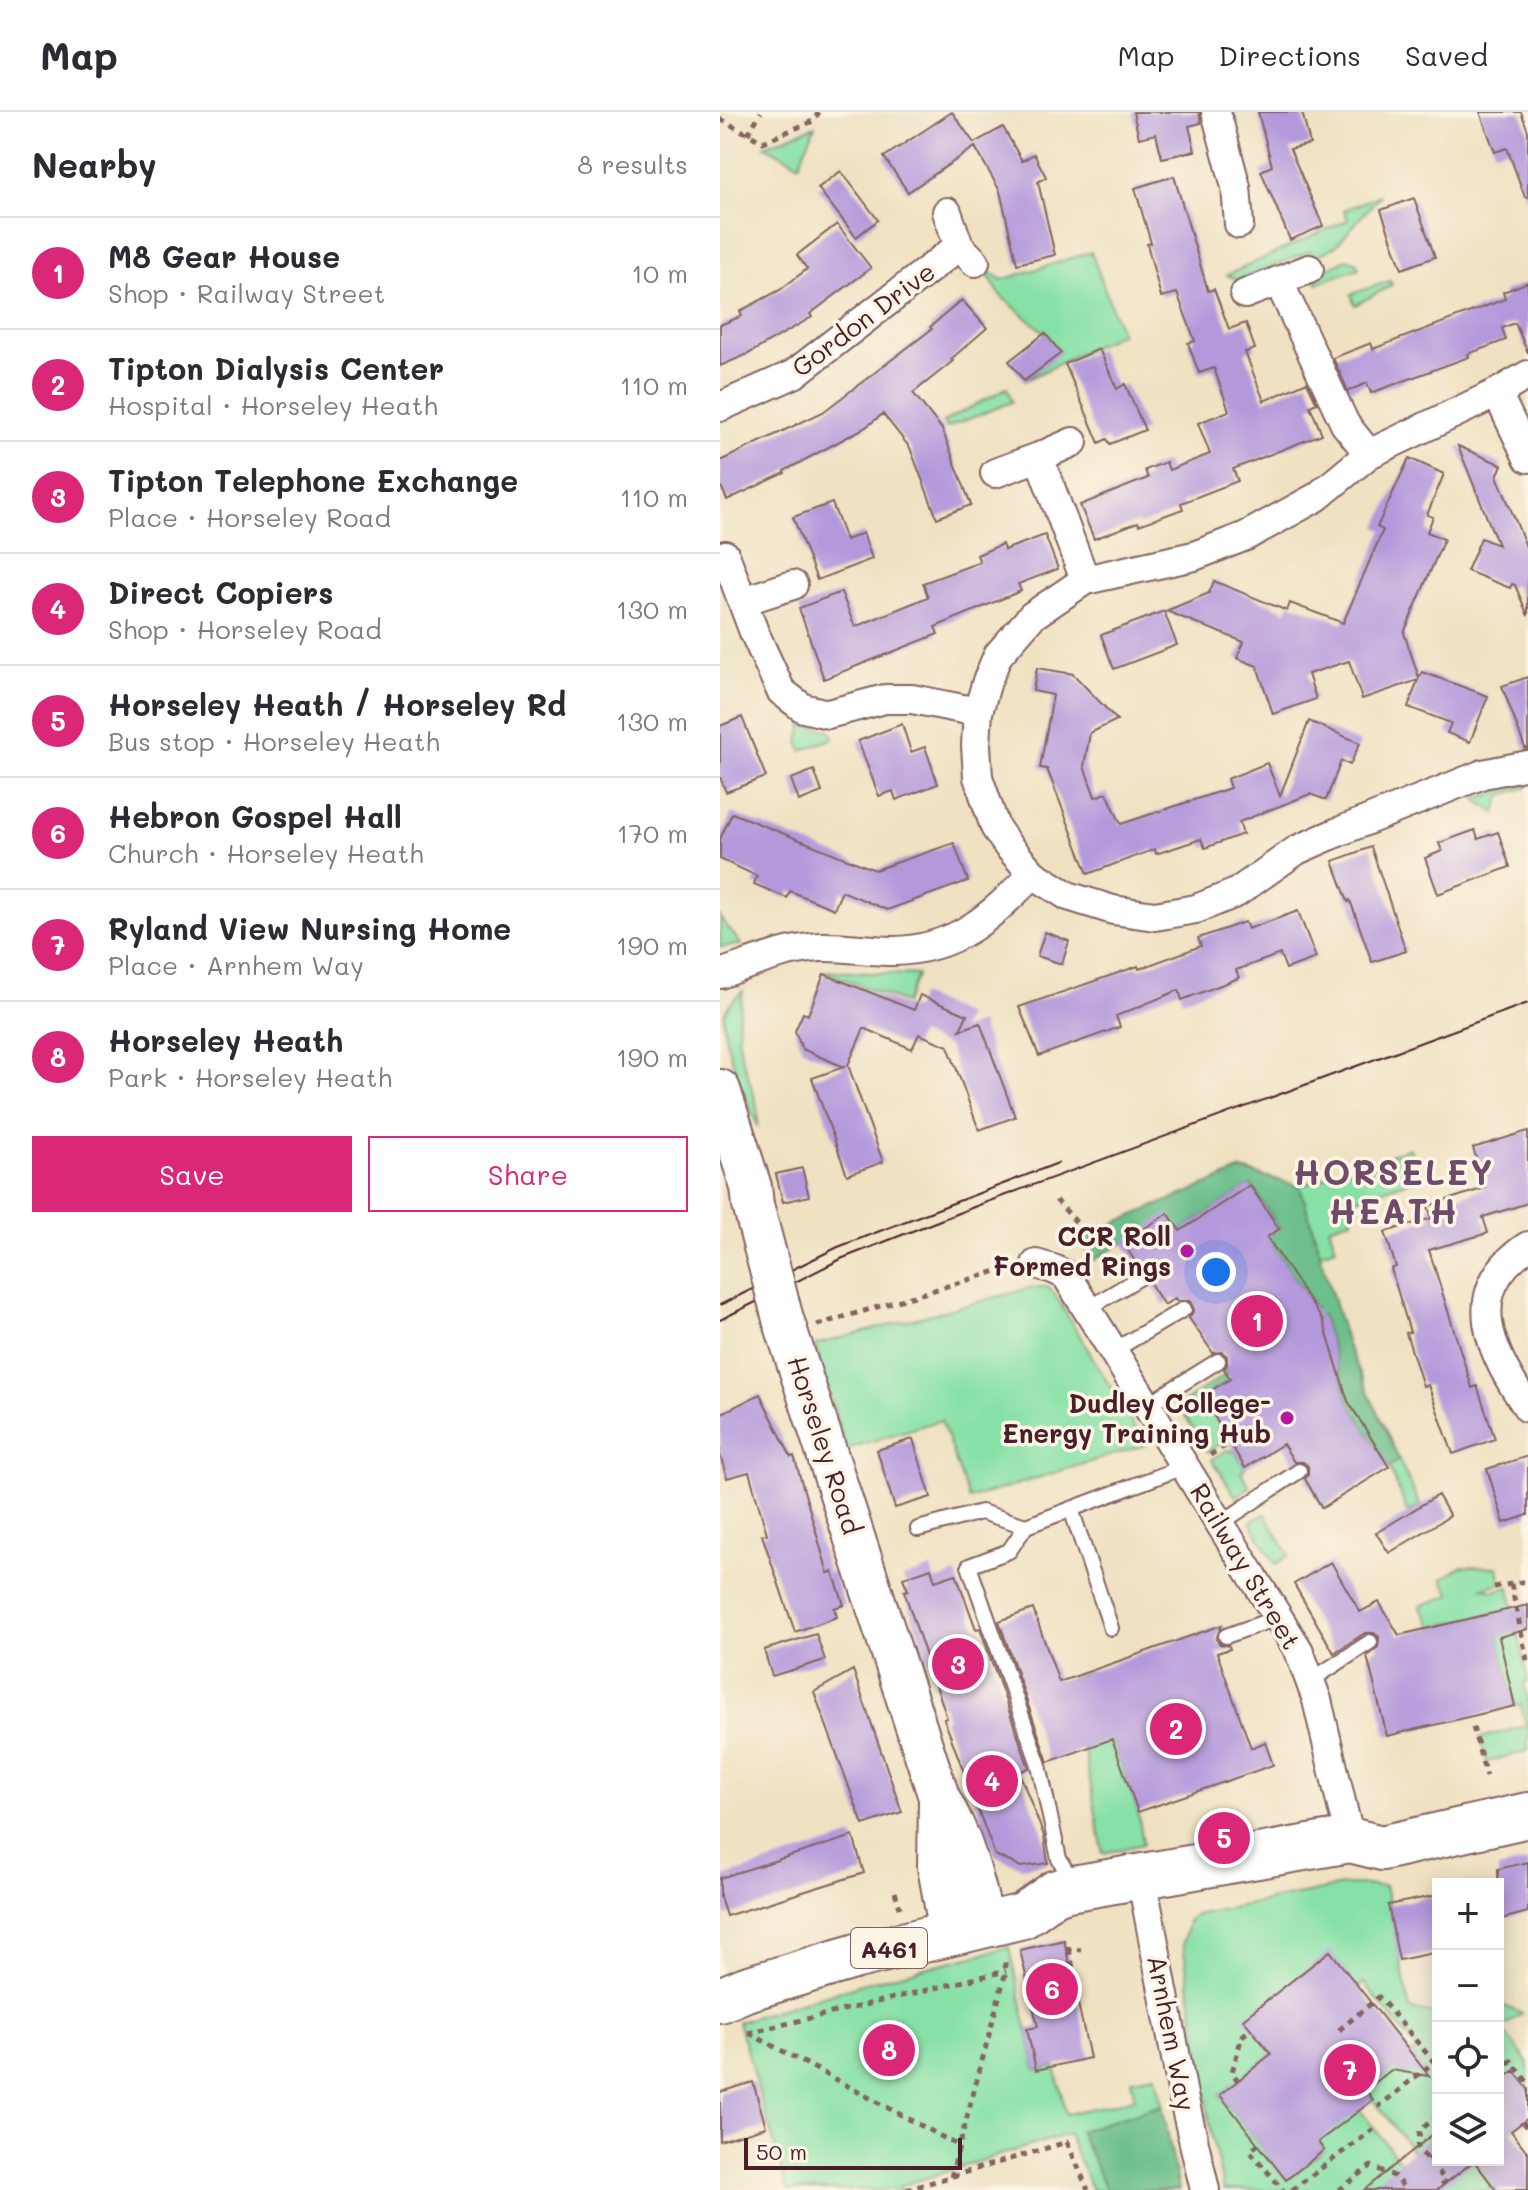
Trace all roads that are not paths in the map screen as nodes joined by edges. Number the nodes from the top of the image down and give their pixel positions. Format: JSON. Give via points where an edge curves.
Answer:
{"nodes":[{"id":1,"x":1216,"y":112,"type":"edge"},
{"id":2,"x":947,"y":212,"type":"dead end"},
{"id":3,"x":1239,"y":224,"type":"dead end"},
{"id":4,"x":1309,"y":269,"type":"dead end"},
{"id":5,"x":1279,"y":282,"type":"junction"},
{"id":6,"x":1245,"y":294,"type":"dead end"},
{"id":7,"x":1528,"y":375,"type":"edge"},
{"id":8,"x":1497,"y":393,"type":"junction"},
{"id":9,"x":720,"y":407,"type":"edge"},
{"id":10,"x":1073,"y":442,"type":"dead end"},
{"id":11,"x":1369,"y":454,"type":"junction"},
{"id":12,"x":1039,"y":457,"type":"junction"},
{"id":13,"x":1528,"y":458,"type":"edge"},
{"id":14,"x":995,"y":473,"type":"dead end"},
{"id":15,"x":725,"y":555,"type":"dead end"},
{"id":16,"x":1085,"y":580,"type":"junction"},
{"id":17,"x":793,"y":585,"type":"dead end"},
{"id":18,"x":743,"y":601,"type":"junction"},
{"id":19,"x":978,"y":712,"type":"junction"},
{"id":20,"x":1528,"y":765,"type":"edge"},
{"id":21,"x":1033,"y":874,"type":"junction"},
{"id":22,"x":720,"y":974,"type":"edge"},
{"id":23,"x":720,"y":1090,"type":"edge"},
{"id":24,"x":1528,"y":1246,"type":"edge"},
{"id":25,"x":1036,"y":1264,"type":"road end"},
{"id":26,"x":1144,"y":1275,"type":"dead end"},
{"id":27,"x":1087,"y":1309,"type":"junction"},
{"id":28,"x":1184,"y":1309,"type":"dead end"},
{"id":29,"x":1113,"y":1351,"type":"junction"},
{"id":30,"x":1218,"y":1361,"type":"dead end"},
{"id":31,"x":1147,"y":1405,"type":"junction"},
{"id":32,"x":1528,"y":1408,"type":"edge"},
{"id":33,"x":1186,"y":1466,"type":"junction"},
{"id":34,"x":1299,"y":1471,"type":"dead end"},
{"id":35,"x":1071,"y":1509,"type":"junction"},
{"id":36,"x":1221,"y":1523,"type":"junction"},
{"id":37,"x":1026,"y":1526,"type":"junction"},
{"id":38,"x":918,"y":1529,"type":"dead end"},
{"id":39,"x":1279,"y":1617,"type":"junction"},
{"id":40,"x":1111,"y":1628,"type":"dead end"},
{"id":41,"x":1226,"y":1636,"type":"dead end"},
{"id":42,"x":1370,"y":1642,"type":"dead end"},
{"id":43,"x":1310,"y":1681,"type":"junction"},
{"id":44,"x":1528,"y":1786,"type":"edge"},
{"id":45,"x":1528,"y":1803,"type":"edge"},
{"id":46,"x":1528,"y":1815,"type":"edge"},
{"id":47,"x":1360,"y":1832,"type":"junction"},
{"id":48,"x":1141,"y":1875,"type":"junction"},
{"id":49,"x":1066,"y":1890,"type":"junction"},
{"id":50,"x":972,"y":1924,"type":"junction"},
{"id":51,"x":720,"y":1971,"type":"edge"},
{"id":52,"x":733,"y":2012,"type":"edge"},
{"id":53,"x":1205,"y":2190,"type":"edge"}],
"edges":[{"from":1,"to":3,"type":"street","via":[[1236,187]]},
{"from":2,"to":9,"type":"street","name":"Gordon Drive","via":[[967,254],[794,374]]},
{"from":4,"to":5,"type":"street"},
{"from":5,"to":6,"type":"street"},
{"from":5,"to":11,"type":"street","via":[[1345,424]]},
{"from":7,"to":8,"type":"street"},
{"from":8,"to":11,"type":"street"},
{"from":8,"to":13,"type":"street"},
{"from":10,"to":12,"type":"street"},
{"from":11,"to":16,"type":"street","via":[[1317,497],[1246,536],[1194,556]]},
{"from":12,"to":14,"type":"street"},
{"from":12,"to":16,"type":"street"},
{"from":15,"to":18,"type":"street"},
{"from":16,"to":19,"type":"street","via":[[1014,635],[998,655]]},
{"from":17,"to":18,"type":"street"},
{"from":18,"to":19,"type":"street","via":[[781,691],[803,708],[828,714],[885,699],[912,699]]},
{"from":19,"to":21,"type":"street","via":[[978,777],[985,800],[995,827]]},
{"from":20,"to":21,"type":"street","via":[[1483,774],[1338,832],[1297,850],[1236,893],[1196,909],[1155,916],[1113,910],[1068,896]]},
{"from":21,"to":22,"type":"street","via":[[997,910],[951,940],[891,951],[818,947]]},
{"from":23,"to":50,"type":"street","name":"Horseley Road","bridge":true,"via":[[786,1326],[939,1797],[937,1848]]},
{"from":24,"to":32,"type":"street","via":[[1507,1262],[1487,1304],[1487,1329],[1497,1358]]},
{"from":25,"to":27,"type":"street","name":"Railway Street","via":[[1066,1275]]},
{"from":26,"to":27,"type":"lane"},
{"from":27,"to":29,"type":"street","name":"Railway Street"},
{"from":28,"to":29,"type":"lane"},
{"from":29,"to":31,"type":"street","name":"Railway Street"},
{"from":30,"to":31,"type":"lane"},
{"from":31,"to":33,"type":"street","name":"Railway Street"},
{"from":33,"to":35,"type":"lane"},
{"from":33,"to":36,"type":"street","name":"Railway Street"},
{"from":34,"to":36,"type":"lane"},
{"from":35,"to":37,"type":"lane"},
{"from":35,"to":40,"type":"lane"},
{"from":36,"to":39,"type":"street","name":"Railway Street"},
{"from":37,"to":38,"type":"lane","via":[[981,1512]]},
{"from":37,"to":49,"type":"lane","via":[[1009,1551],[969,1566],[1039,1765]]},
{"from":39,"to":41,"type":"lane"},
{"from":39,"to":43,"type":"street","name":"Railway Street"},
{"from":42,"to":43,"type":"lane"},
{"from":43,"to":47,"type":"street","name":"Railway Street"},
{"from":44,"to":47,"type":"highway","number":"A461"},
{"from":45,"to":47,"type":"street","via":[[1400,1830]]},
{"from":46,"to":47,"type":"highway","number":"A461","via":[[1382,1848]]},
{"from":47,"to":48,"type":"highway","number":"A461"},
{"from":48,"to":49,"type":"highway","number":"A461"},
{"from":48,"to":53,"type":"street","name":"Arnhem Way"},
{"from":49,"to":50,"type":"highway","number":"A461","via":[[1023,1916]]},
{"from":50,"to":51,"type":"highway","number":"A461","via":[[875,1922]]},
{"from":50,"to":52,"type":"highway","number":"A461","via":[[746,1989]]}]}
